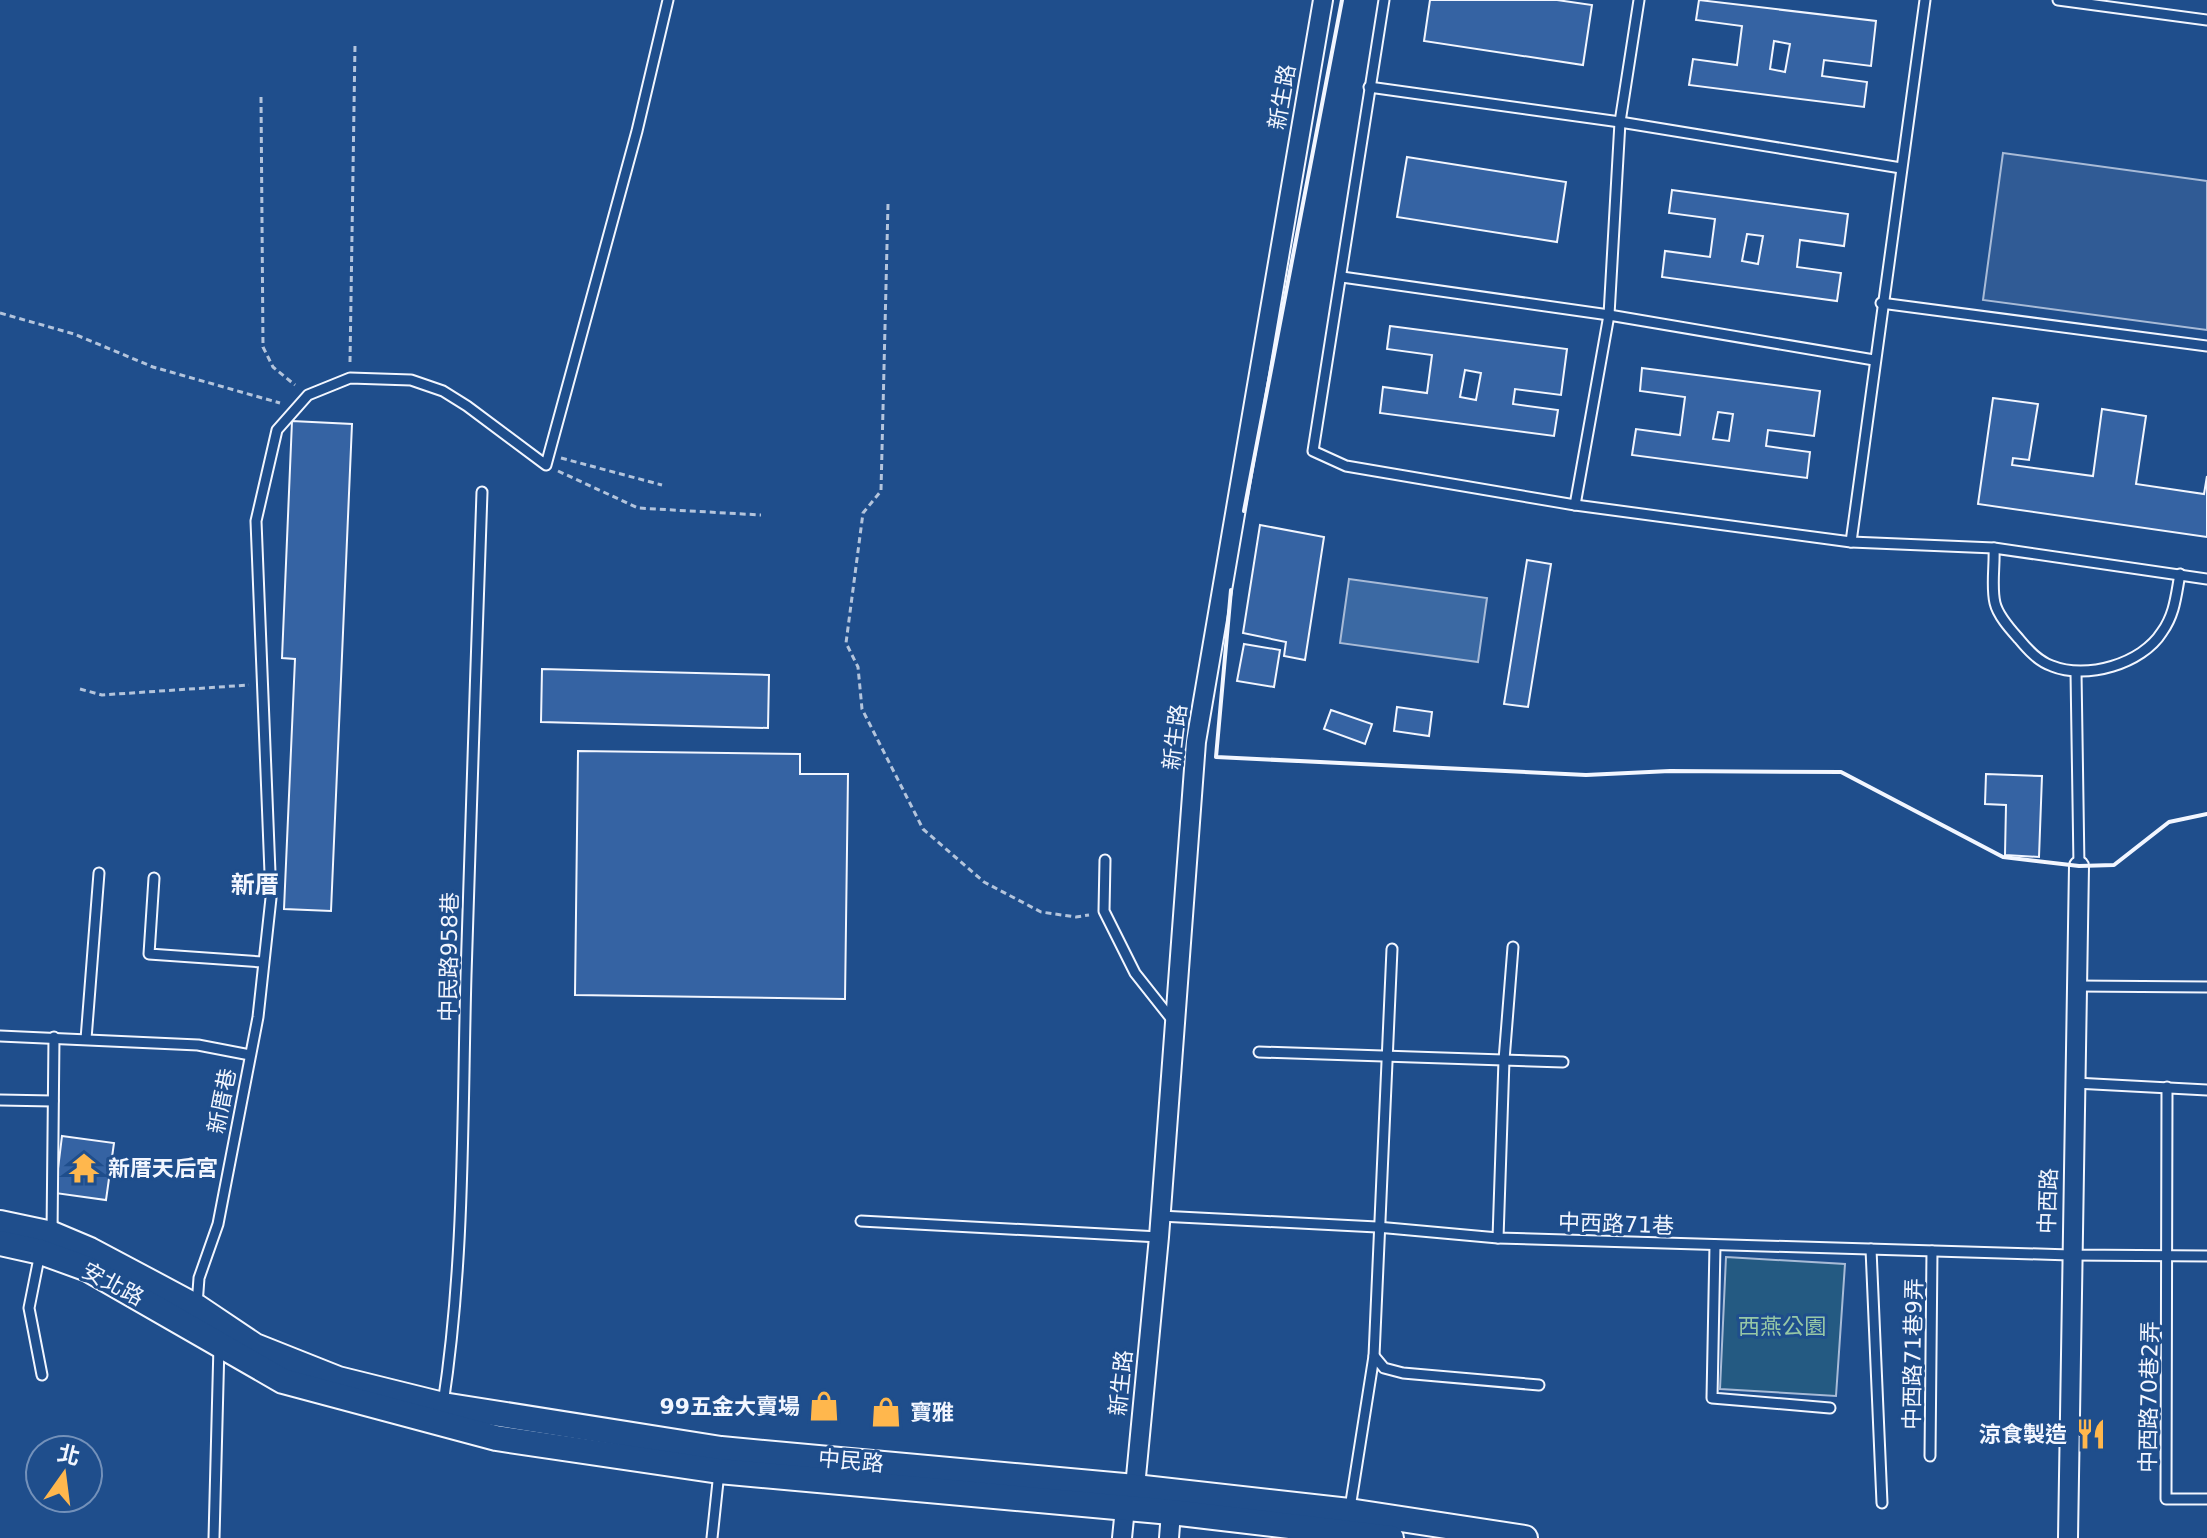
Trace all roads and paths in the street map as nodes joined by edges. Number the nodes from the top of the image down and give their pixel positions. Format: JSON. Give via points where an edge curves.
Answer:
{"nodes":[{"id":1,"x":668,"y":0,"type":"edge"},
{"id":2,"x":1323,"y":0,"type":"edge"},
{"id":3,"x":1384,"y":0,"type":"edge"},
{"id":4,"x":1639,"y":0,"type":"edge"},
{"id":5,"x":1925,"y":0,"type":"edge"},
{"id":6,"x":2058,"y":0,"type":"edge"},
{"id":7,"x":2207,"y":20,"type":"edge"},
{"id":8,"x":355,"y":44,"type":"dead end"},
{"id":9,"x":1369,"y":87,"type":"junction"},
{"id":10,"x":261,"y":97,"type":"dead end"},
{"id":11,"x":1620,"y":122,"type":"junction"},
{"id":12,"x":1901,"y":168,"type":"junction"},
{"id":13,"x":888,"y":204,"type":"dead end"},
{"id":14,"x":1342,"y":277,"type":"junction"},
{"id":15,"x":1881,"y":303,"type":"junction"},
{"id":16,"x":0,"y":313,"type":"edge"},
{"id":17,"x":1609,"y":315,"type":"junction"},
{"id":18,"x":2207,"y":346,"type":"edge"},
{"id":19,"x":1874,"y":360,"type":"junction"},
{"id":20,"x":350,"y":378,"type":"junction"},
{"id":21,"x":308,"y":395,"type":"junction"},
{"id":22,"x":295,"y":407,"type":"junction"},
{"id":23,"x":547,"y":460,"type":"junction"},
{"id":24,"x":662,"y":485,"type":"dead end"},
{"id":25,"x":482,"y":492,"type":"dead end"},
{"id":26,"x":1575,"y":505,"type":"junction"},
{"id":27,"x":761,"y":515,"type":"dead end"},
{"id":28,"x":1851,"y":542,"type":"junction"},
{"id":29,"x":1994,"y":548,"type":"junction"},
{"id":30,"x":2180,"y":574,"type":"junction"},
{"id":31,"x":2207,"y":579,"type":"edge"},
{"id":32,"x":2076,"y":672,"type":"junction"},
{"id":33,"x":264,"y":683,"type":"junction"},
{"id":34,"x":80,"y":689,"type":"dead end"},
{"id":35,"x":1105,"y":860,"type":"dead end"},
{"id":36,"x":2079,"y":866,"type":"joint"},
{"id":37,"x":99,"y":873,"type":"dead end"},
{"id":38,"x":154,"y":878,"type":"dead end"},
{"id":39,"x":1104,"y":911,"type":"junction"},
{"id":40,"x":1513,"y":947,"type":"dead end"},
{"id":41,"x":1392,"y":949,"type":"dead end"},
{"id":42,"x":262,"y":962,"type":"junction"},
{"id":43,"x":2077,"y":986,"type":"junction"},
{"id":44,"x":2207,"y":987,"type":"edge"},
{"id":45,"x":1175,"y":1023,"type":"junction"},
{"id":46,"x":0,"y":1036,"type":"edge"},
{"id":47,"x":54,"y":1037,"type":"junction"},
{"id":48,"x":86,"y":1039,"type":"junction"},
{"id":49,"x":1259,"y":1052,"type":"dead end"},
{"id":50,"x":250,"y":1055,"type":"junction"},
{"id":51,"x":1385,"y":1057,"type":"junction"},
{"id":52,"x":1504,"y":1060,"type":"junction"},
{"id":53,"x":1563,"y":1062,"type":"dead end"},
{"id":54,"x":2075,"y":1083,"type":"junction"},
{"id":55,"x":2167,"y":1087,"type":"junction"},
{"id":56,"x":2207,"y":1090,"type":"edge"},
{"id":57,"x":0,"y":1100,"type":"edge"},
{"id":58,"x":53,"y":1101,"type":"junction"},
{"id":59,"x":1160,"y":1216,"type":"junction"},
{"id":60,"x":861,"y":1221,"type":"dead end"},
{"id":61,"x":0,"y":1223,"type":"edge"},
{"id":62,"x":1377,"y":1227,"type":"junction"},
{"id":63,"x":1159,"y":1237,"type":"junction"},
{"id":64,"x":1498,"y":1238,"type":"junction"},
{"id":65,"x":0,"y":1243,"type":"edge"},
{"id":66,"x":46,"y":1243,"type":"junction"},
{"id":67,"x":1715,"y":1245,"type":"junction"},
{"id":68,"x":1871,"y":1249,"type":"junction"},
{"id":69,"x":1932,"y":1251,"type":"junction"},
{"id":70,"x":2169,"y":1254,"type":"junction"},
{"id":71,"x":2070,"y":1255,"type":"junction"},
{"id":72,"x":2207,"y":1256,"type":"edge"},
{"id":73,"x":197,"y":1307,"type":"junction"},
{"id":74,"x":219,"y":1343,"type":"junction"},
{"id":75,"x":1374,"y":1356,"type":"junction"},
{"id":76,"x":42,"y":1375,"type":"dead end"},
{"id":77,"x":1539,"y":1385,"type":"dead end"},
{"id":78,"x":1830,"y":1408,"type":"dead end"},
{"id":79,"x":442,"y":1414,"type":"junction"},
{"id":80,"x":1930,"y":1456,"type":"dead end"},
{"id":81,"x":720,"y":1460,"type":"junction"},
{"id":82,"x":1130,"y":1498,"type":"junction"},
{"id":83,"x":2207,"y":1499,"type":"edge"},
{"id":84,"x":1882,"y":1503,"type":"dead end"},
{"id":85,"x":1349,"y":1511,"type":"junction"},
{"id":86,"x":1171,"y":1512,"type":"junction"},
{"id":87,"x":1513,"y":1537,"type":"edge"},
{"id":88,"x":214,"y":1538,"type":"edge"},
{"id":89,"x":712,"y":1538,"type":"edge"},
{"id":90,"x":1122,"y":1538,"type":"edge"},
{"id":91,"x":1169,"y":1538,"type":"edge"},
{"id":92,"x":1391,"y":1538,"type":"edge"},
{"id":93,"x":2068,"y":1538,"type":"edge"}],
"edges":[{"from":1,"to":23,"type":"lane"},
{"from":2,"to":45,"type":"street","name":"新生路","via":[[1196,742]]},
{"from":3,"to":9,"type":"lane"},
{"from":4,"to":11,"type":"lane"},
{"from":5,"to":12,"type":"lane"},
{"from":6,"to":7,"type":"lane"},
{"from":8,"to":20,"type":"path"},
{"from":9,"to":11,"type":"lane"},
{"from":9,"to":14,"type":"lane"},
{"from":10,"to":21,"type":"path","via":[[263,347],[273,367]]},
{"from":11,"to":12,"type":"lane"},
{"from":11,"to":17,"type":"lane"},
{"from":12,"to":15,"type":"lane"},
{"from":13,"to":39,"type":"path","via":[[881,491],[863,513],[846,643],[858,667],[862,709],[923,829],[984,882],[1041,912],[1076,917]]},
{"from":14,"to":17,"type":"lane"},
{"from":14,"to":26,"type":"lane","via":[[1313,451],[1346,466]]},
{"from":15,"to":18,"type":"lane"},
{"from":15,"to":19,"type":"lane"},
{"from":16,"to":22,"type":"path","via":[[74,334],[153,367]]},
{"from":17,"to":19,"type":"lane"},
{"from":17,"to":26,"type":"lane"},
{"from":19,"to":28,"type":"lane"},
{"from":20,"to":21,"type":"lane"},
{"from":20,"to":23,"type":"lane","via":[[411,380],[443,391]]},
{"from":21,"to":22,"type":"lane","name":"新厝巷"},
{"from":22,"to":33,"type":"lane","name":"新厝巷","via":[[277,430],[256,521]]},
{"from":23,"to":24,"type":"path"},
{"from":23,"to":27,"type":"path","via":[[638,508]]},
{"from":25,"to":79,"type":"lane","name":"中民路958巷","via":[[465,978],[464,1190]]},
{"from":26,"to":28,"type":"lane"},
{"from":28,"to":29,"type":"lane"},
{"from":29,"to":30,"type":"lane"},
{"from":29,"to":32,"type":"lane","via":[[1995,604],[2008,627],[2032,654]]},
{"from":30,"to":31,"type":"lane"},
{"from":30,"to":32,"type":"lane","via":[[2174,611],[2161,635],[2144,651],[2114,665]]},
{"from":32,"to":36,"type":"lane"},
{"from":33,"to":34,"type":"path","via":[[102,695]]},
{"from":33,"to":42,"type":"lane","name":"新厝巷","via":[[271,898]]},
{"from":35,"to":39,"type":"lane"},
{"from":36,"to":43,"type":"street","name":"中西路"},
{"from":37,"to":48,"type":"lane"},
{"from":38,"to":42,"type":"lane","via":[[149,954]]},
{"from":39,"to":45,"type":"lane","via":[[1135,973]]},
{"from":40,"to":52,"type":"lane"},
{"from":41,"to":51,"type":"lane"},
{"from":42,"to":50,"type":"lane","name":"新厝巷"},
{"from":43,"to":44,"type":"lane"},
{"from":43,"to":54,"type":"street","name":"中西路"},
{"from":45,"to":59,"type":"street","name":"新生路"},
{"from":46,"to":47,"type":"lane"},
{"from":47,"to":48,"type":"lane"},
{"from":47,"to":58,"type":"lane"},
{"from":48,"to":50,"type":"lane","via":[[198,1045]]},
{"from":49,"to":51,"type":"lane"},
{"from":50,"to":73,"type":"lane","name":"新厝巷","via":[[218,1224],[199,1278]]},
{"from":51,"to":52,"type":"lane"},
{"from":51,"to":62,"type":"lane"},
{"from":52,"to":53,"type":"lane"},
{"from":52,"to":64,"type":"lane"},
{"from":54,"to":55,"type":"lane"},
{"from":54,"to":71,"type":"street","name":"中西路"},
{"from":55,"to":56,"type":"lane"},
{"from":55,"to":70,"type":"lane"},
{"from":57,"to":58,"type":"lane"},
{"from":58,"to":66,"type":"lane"},
{"from":59,"to":62,"type":"lane","name":"中西路71巷"},
{"from":59,"to":63,"type":"street","name":"新生路"},
{"from":60,"to":63,"type":"lane"},
{"from":61,"to":66,"type":"main road","name":"安北路"},
{"from":62,"to":64,"type":"lane","name":"中西路71巷"},
{"from":62,"to":75,"type":"lane"},
{"from":63,"to":82,"type":"street","name":"新生路"},
{"from":64,"to":67,"type":"lane","name":"中西路71巷"},
{"from":65,"to":66,"type":"main road","name":"安北路"},
{"from":66,"to":73,"type":"main road","name":"安北路","via":[[90,1250]]},
{"from":66,"to":74,"type":"main road","name":"安北路"},
{"from":66,"to":76,"type":"lane","via":[[29,1308]]},
{"from":67,"to":68,"type":"lane","name":"中西路71巷"},
{"from":67,"to":78,"type":"lane","via":[[1712,1398]]},
{"from":68,"to":69,"type":"lane","name":"中西路71巷"},
{"from":68,"to":84,"type":"lane"},
{"from":69,"to":71,"type":"lane","name":"中西路71巷"},
{"from":69,"to":80,"type":"lane","name":"中西路71巷9弄"},
{"from":70,"to":71,"type":"lane","name":"中西路71巷"},
{"from":70,"to":72,"type":"lane","name":"中西路71巷"},
{"from":70,"to":83,"type":"lane","name":"中西路70巷2弄","via":[[2166,1499]]},
{"from":71,"to":93,"type":"street","name":"中西路"},
{"from":73,"to":74,"type":"lane"},
{"from":73,"to":79,"type":"main road","name":"中民路","via":[[255,1346]]},
{"from":74,"to":79,"type":"main road","name":"中民路","via":[[283,1381]]},
{"from":74,"to":88,"type":"lane"},
{"from":75,"to":77,"type":"lane","via":[[1384,1368],[1403,1373]]},
{"from":75,"to":85,"type":"lane"},
{"from":79,"to":81,"type":"main road","name":"中民路"},
{"from":81,"to":82,"type":"main road","name":"中民路"},
{"from":81,"to":89,"type":"lane"},
{"from":82,"to":85,"type":"main road","name":"中民路"},
{"from":82,"to":86,"type":"main road","name":"中民路"},
{"from":82,"to":90,"type":"street","name":"新生路"},
{"from":85,"to":87,"type":"main road","name":"中民路"},
{"from":86,"to":91,"type":"street"},
{"from":86,"to":92,"type":"main road","name":"中民路"}]}
